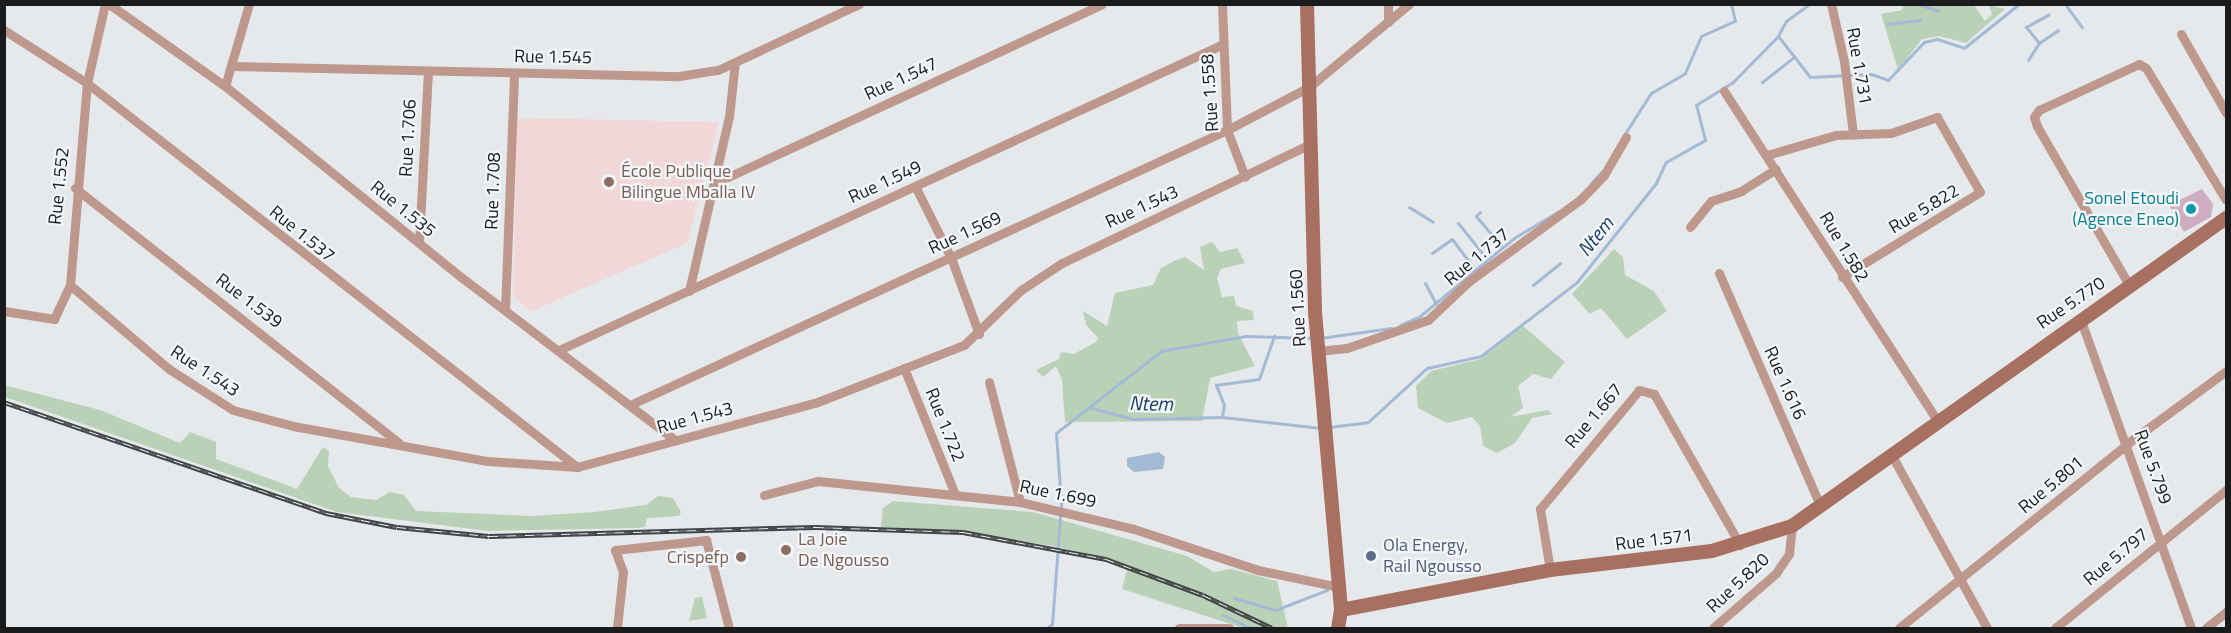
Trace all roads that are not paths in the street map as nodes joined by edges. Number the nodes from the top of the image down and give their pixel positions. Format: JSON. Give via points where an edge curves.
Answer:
{"nodes":[{"id":1,"x":107,"y":4,"type":"edge"},
{"id":2,"x":249,"y":4,"type":"edge"},
{"id":3,"x":859,"y":4,"type":"edge"},
{"id":4,"x":1102,"y":4,"type":"edge"},
{"id":5,"x":1222,"y":4,"type":"edge"},
{"id":6,"x":1307,"y":4,"type":"edge"},
{"id":7,"x":1388,"y":4,"type":"edge"},
{"id":8,"x":1409,"y":4,"type":"edge"},
{"id":9,"x":1831,"y":4,"type":"edge"},
{"id":10,"x":1388,"y":22,"type":"junction"},
{"id":11,"x":4,"y":30,"type":"edge"},
{"id":12,"x":2181,"y":34,"type":"dead end"},
{"id":13,"x":1223,"y":44,"type":"junction"},
{"id":14,"x":735,"y":62,"type":"junction"},
{"id":15,"x":231,"y":66,"type":"junction"},
{"id":16,"x":428,"y":71,"type":"junction"},
{"id":17,"x":514,"y":73,"type":"junction"},
{"id":18,"x":87,"y":83,"type":"junction"},
{"id":19,"x":225,"y":86,"type":"junction"},
{"id":20,"x":1309,"y":87,"type":"junction"},
{"id":21,"x":1724,"y":91,"type":"dead end"},
{"id":22,"x":2226,"y":113,"type":"edge"},
{"id":23,"x":1227,"y":130,"type":"junction"},
{"id":24,"x":1853,"y":134,"type":"junction"},
{"id":25,"x":1626,"y":137,"type":"dead end"},
{"id":26,"x":1310,"y":144,"type":"junction"},
{"id":27,"x":1767,"y":156,"type":"junction"},
{"id":28,"x":1776,"y":169,"type":"junction"},
{"id":29,"x":1245,"y":177,"type":"junction"},
{"id":30,"x":714,"y":183,"type":"junction"},
{"id":31,"x":915,"y":186,"type":"junction"},
{"id":32,"x":75,"y":189,"type":"junction"},
{"id":33,"x":2226,"y":200,"type":"edge"},
{"id":34,"x":2226,"y":218,"type":"edge"},
{"id":35,"x":1690,"y":227,"type":"dead end"},
{"id":36,"x":419,"y":243,"type":"junction"},
{"id":37,"x":951,"y":258,"type":"junction"},
{"id":38,"x":1719,"y":273,"type":"dead end"},
{"id":39,"x":1842,"y":277,"type":"junction"},
{"id":40,"x":70,"y":285,"type":"junction"},
{"id":41,"x":2129,"y":285,"type":"junction"},
{"id":42,"x":689,"y":291,"type":"junction"},
{"id":43,"x":505,"y":310,"type":"junction"},
{"id":44,"x":4,"y":311,"type":"edge"},
{"id":45,"x":2080,"y":318,"type":"junction"},
{"id":46,"x":980,"y":334,"type":"junction"},
{"id":47,"x":560,"y":350,"type":"junction"},
{"id":48,"x":1318,"y":351,"type":"junction"},
{"id":49,"x":904,"y":368,"type":"junction"},
{"id":50,"x":2226,"y":371,"type":"edge"},
{"id":51,"x":989,"y":382,"type":"dead end"},
{"id":52,"x":632,"y":404,"type":"junction"},
{"id":53,"x":1936,"y":420,"type":"junction"},
{"id":54,"x":675,"y":441,"type":"junction"},
{"id":55,"x":2128,"y":442,"type":"junction"},
{"id":56,"x":399,"y":444,"type":"junction"},
{"id":57,"x":1891,"y":454,"type":"junction"},
{"id":58,"x":578,"y":467,"type":"junction"},
{"id":59,"x":2226,"y":490,"type":"edge"},
{"id":60,"x":956,"y":494,"type":"junction"},
{"id":61,"x":764,"y":495,"type":"dead end"},
{"id":62,"x":1020,"y":502,"type":"junction"},
{"id":63,"x":1820,"y":505,"type":"junction"},
{"id":64,"x":1792,"y":526,"type":"junction"},
{"id":65,"x":2162,"y":540,"type":"junction"},
{"id":66,"x":1740,"y":545,"type":"junction"},
{"id":67,"x":1550,"y":570,"type":"junction"},
{"id":68,"x":1961,"y":580,"type":"junction"},
{"id":69,"x":1339,"y":587,"type":"junction"},
{"id":70,"x":2226,"y":612,"type":"edge"},
{"id":71,"x":1342,"y":622,"type":"edge"},
{"id":72,"x":617,"y":628,"type":"edge"},
{"id":73,"x":729,"y":628,"type":"edge"},
{"id":74,"x":1179,"y":628,"type":"edge"},
{"id":75,"x":1229,"y":628,"type":"edge"},
{"id":76,"x":1713,"y":628,"type":"edge"},
{"id":77,"x":1899,"y":628,"type":"edge"},
{"id":78,"x":1987,"y":628,"type":"edge"},
{"id":79,"x":2055,"y":628,"type":"edge"},
{"id":80,"x":2191,"y":628,"type":"edge"},
{"id":81,"x":2206,"y":628,"type":"edge"}],
"edges":[{"from":1,"to":18,"type":"street","name":"Rue 1.552"},
{"from":1,"to":19,"type":"street","name":"Rue 1.535"},
{"from":2,"to":15,"type":"street"},
{"from":3,"to":14,"type":"street","name":"Rue 1.545"},
{"from":4,"to":30,"type":"street","name":"Rue 1.547"},
{"from":5,"to":13,"type":"street","name":"Rue 1.558"},
{"from":6,"to":20,"type":"main road","name":"Rue 1.560"},
{"from":7,"to":10,"type":"street"},
{"from":8,"to":10,"type":"street","name":"Rue 1.569"},
{"from":9,"to":24,"type":"street","name":"Rue 1.731","via":[[1844,61]]},
{"from":10,"to":20,"type":"street","name":"Rue 1.569"},
{"from":11,"to":18,"type":"street","name":"Rue 1.537"},
{"from":12,"to":22,"type":"street"},
{"from":13,"to":23,"type":"street","name":"Rue 1.558"},
{"from":13,"to":31,"type":"street","name":"Rue 1.549"},
{"from":14,"to":17,"type":"street","name":"Rue 1.545","via":[[679,76]]},
{"from":14,"to":30,"type":"street"},
{"from":15,"to":16,"type":"street","name":"Rue 1.545"},
{"from":15,"to":19,"type":"street"},
{"from":16,"to":17,"type":"street","name":"Rue 1.545"},
{"from":16,"to":36,"type":"street","name":"Rue 1.706"},
{"from":17,"to":43,"type":"street","name":"Rue 1.708"},
{"from":18,"to":32,"type":"street","name":"Rue 1.552"},
{"from":18,"to":58,"type":"street","name":"Rue 1.537"},
{"from":19,"to":36,"type":"street","name":"Rue 1.535"},
{"from":20,"to":23,"type":"street","name":"Rue 1.569"},
{"from":20,"to":26,"type":"main road","name":"Rue 1.560"},
{"from":21,"to":27,"type":"street","name":"Rue 1.582"},
{"from":23,"to":29,"type":"street","name":"Rue 1.558"},
{"from":23,"to":37,"type":"street","name":"Rue 1.569"},
{"from":24,"to":27,"type":"street","name":"Rue 5.822","via":[[1807,141]]},
{"from":24,"to":39,"type":"street","name":"Rue 5.822","via":[[1891,133],[1938,117],[1980,192]]},
{"from":25,"to":48,"type":"street","name":"Rue 1.737","via":[[1604,175],[1581,199],[1468,282],[1428,320],[1347,348]]},
{"from":26,"to":29,"type":"street","name":"Rue 1.543"},
{"from":26,"to":48,"type":"main road","name":"Rue 1.560"},
{"from":27,"to":28,"type":"street","name":"Rue 1.582"},
{"from":28,"to":35,"type":"street","via":[[1741,191],[1711,201]]},
{"from":28,"to":39,"type":"street","name":"Rue 1.582"},
{"from":29,"to":46,"type":"street","name":"Rue 1.543","via":[[1062,263],[1021,290]]},
{"from":30,"to":42,"type":"street","via":[[696,243]]},
{"from":31,"to":37,"type":"street"},
{"from":31,"to":42,"type":"street","name":"Rue 1.549"},
{"from":32,"to":40,"type":"street","name":"Rue 1.552"},
{"from":32,"to":56,"type":"street","name":"Rue 1.539","via":[[308,367]]},
{"from":33,"to":41,"type":"street","via":[[2146,68],[2139,64],[2039,110],[2034,117],[2092,228]]},
{"from":34,"to":41,"type":"main road","name":"Rue 5.770"},
{"from":36,"to":43,"type":"street","name":"Rue 1.535"},
{"from":37,"to":46,"type":"street"},
{"from":37,"to":52,"type":"street","name":"Rue 1.569"},
{"from":38,"to":63,"type":"street","name":"Rue 1.616"},
{"from":39,"to":53,"type":"street","name":"Rue 1.582"},
{"from":40,"to":44,"type":"street","name":"Rue 1.552","via":[[54,319]]},
{"from":40,"to":56,"type":"street","name":"Rue 1.543","via":[[169,369],[233,410],[293,426]]},
{"from":41,"to":45,"type":"main road","name":"Rue 5.770"},
{"from":42,"to":47,"type":"street","name":"Rue 1.549"},
{"from":43,"to":47,"type":"street","name":"Rue 1.535"},
{"from":45,"to":53,"type":"main road","name":"Rue 5.770"},
{"from":45,"to":55,"type":"street","name":"Rue 5.799"},
{"from":46,"to":49,"type":"street","name":"Rue 1.543"},
{"from":47,"to":52,"type":"street","name":"Rue 1.535"},
{"from":48,"to":69,"type":"main road","name":"Rue 1.560"},
{"from":49,"to":54,"type":"street","name":"Rue 1.543","via":[[815,403]]},
{"from":49,"to":60,"type":"street","name":"Rue 1.722"},
{"from":50,"to":55,"type":"street","name":"Rue 5.801"},
{"from":51,"to":62,"type":"street"},
{"from":52,"to":54,"type":"street","name":"Rue 1.535"},
{"from":53,"to":57,"type":"main road","name":"Rue 1.571"},
{"from":54,"to":58,"type":"street","name":"Rue 1.543"},
{"from":55,"to":65,"type":"street","name":"Rue 5.799"},
{"from":55,"to":68,"type":"street","name":"Rue 5.801"},
{"from":56,"to":58,"type":"street","name":"Rue 1.543","via":[[515,465]]},
{"from":57,"to":63,"type":"main road","name":"Rue 1.571"},
{"from":57,"to":68,"type":"street"},
{"from":59,"to":65,"type":"street","name":"Rue 5.797"},
{"from":60,"to":61,"type":"street","name":"Rue 1.699","via":[[818,481]]},
{"from":60,"to":62,"type":"street","name":"Rue 1.699"},
{"from":62,"to":69,"type":"street","name":"Rue 1.699","via":[[1134,529],[1258,570]]},
{"from":63,"to":64,"type":"main road","name":"Rue 1.571"},
{"from":64,"to":66,"type":"main road","name":"Rue 1.571"},
{"from":64,"to":76,"type":"street","name":"Rue 5.820","via":[[1789,554],[1776,573]]},
{"from":65,"to":79,"type":"street","name":"Rue 5.797"},
{"from":65,"to":80,"type":"street","name":"Rue 5.799"},
{"from":66,"to":67,"type":"main road","name":"Rue 1.571"},
{"from":66,"to":67,"type":"street","name":"Rue 1.667","via":[[1654,394],[1639,390],[1545,500],[1540,524]]},
{"from":67,"to":71,"type":"main road","name":"Rue 1.571"},
{"from":68,"to":77,"type":"street","name":"Rue 5.801"},
{"from":68,"to":78,"type":"street"},
{"from":69,"to":71,"type":"main road","name":"Rue 1.560"},
{"from":70,"to":81,"type":"street"},
{"from":72,"to":73,"type":"street","via":[[623,572],[615,550],[706,540]]},
{"from":74,"to":75,"type":"street"}]}
